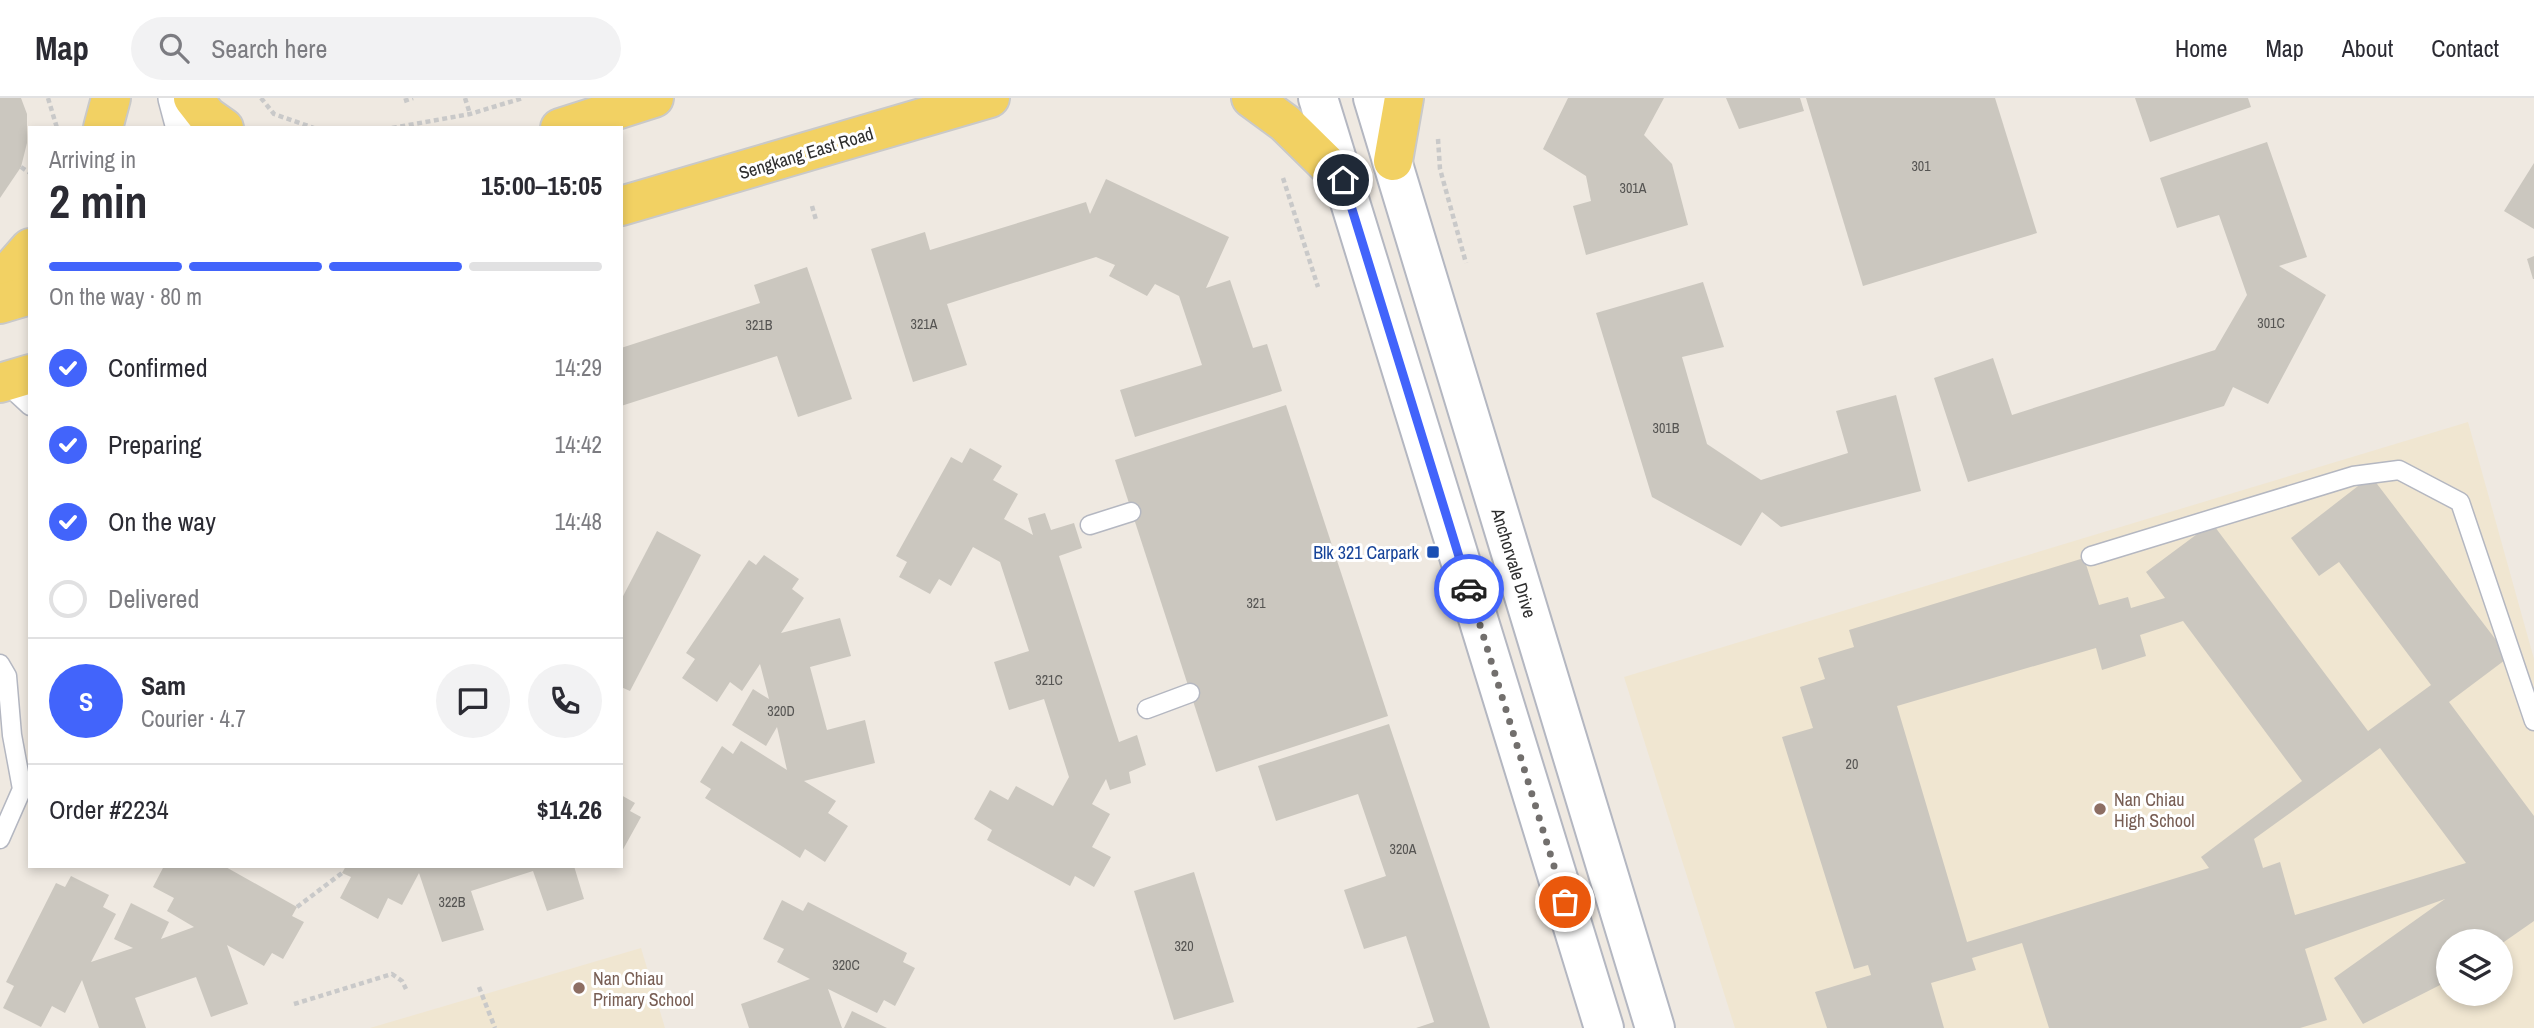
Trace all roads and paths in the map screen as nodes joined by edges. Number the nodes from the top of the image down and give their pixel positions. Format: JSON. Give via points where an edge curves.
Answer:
{"nodes":[{"id":1,"x":47,"y":98,"type":"edge"},
{"id":2,"x":111,"y":98,"type":"edge"},
{"id":3,"x":118,"y":98,"type":"edge"},
{"id":4,"x":176,"y":98,"type":"edge"},
{"id":5,"x":193,"y":98,"type":"edge"},
{"id":6,"x":261,"y":98,"type":"edge"},
{"id":7,"x":413,"y":98,"type":"edge"},
{"id":8,"x":465,"y":98,"type":"edge"},
{"id":9,"x":523,"y":98,"type":"edge"},
{"id":10,"x":654,"y":98,"type":"edge"},
{"id":11,"x":990,"y":98,"type":"edge"},
{"id":12,"x":1251,"y":98,"type":"edge"},
{"id":13,"x":1318,"y":98,"type":"edge"},
{"id":14,"x":1373,"y":98,"type":"edge"},
{"id":15,"x":1404,"y":98,"type":"edge"},
{"id":16,"x":404,"y":101,"type":"dead end"},
{"id":17,"x":470,"y":114,"type":"junction"},
{"id":18,"x":56,"y":126,"type":"edge"},
{"id":19,"x":104,"y":126,"type":"edge"},
{"id":20,"x":126,"y":126,"type":"edge"},
{"id":21,"x":183,"y":126,"type":"edge"},
{"id":22,"x":221,"y":126,"type":"edge"},
{"id":23,"x":308,"y":126,"type":"edge"},
{"id":24,"x":403,"y":126,"type":"edge"},
{"id":25,"x":566,"y":126,"type":"edge"},
{"id":26,"x":1393,"y":161,"type":"junction"},
{"id":27,"x":21,"y":167,"type":"dead end"},
{"id":28,"x":1277,"y":170,"type":"dead end"},
{"id":29,"x":28,"y":172,"type":"edge"},
{"id":30,"x":1343,"y":180,"type":"junction"},
{"id":31,"x":623,"y":204,"type":"edge"},
{"id":32,"x":812,"y":206,"type":"dead end"},
{"id":33,"x":817,"y":220,"type":"dead end"},
{"id":34,"x":28,"y":250,"type":"edge"},
{"id":35,"x":0,"y":282,"type":"edge"},
{"id":36,"x":1318,"y":287,"type":"dead end"},
{"id":37,"x":28,"y":296,"type":"edge"},
{"id":38,"x":0,"y":304,"type":"edge"},
{"id":39,"x":1131,"y":512,"type":"dead end"},
{"id":40,"x":1090,"y":525,"type":"dead end"},
{"id":41,"x":2091,"y":556,"type":"dead end"},
{"id":42,"x":0,"y":664,"type":"edge"},
{"id":43,"x":1190,"y":693,"type":"dead end"},
{"id":44,"x":1147,"y":709,"type":"dead end"},
{"id":45,"x":2534,"y":721,"type":"edge"},
{"id":46,"x":0,"y":839,"type":"edge"},
{"id":47,"x":342,"y":873,"type":"dead end"},
{"id":48,"x":297,"y":907,"type":"dead end"},
{"id":49,"x":479,"y":987,"type":"dead end"},
{"id":50,"x":406,"y":989,"type":"dead end"},
{"id":51,"x":294,"y":1004,"type":"dead end"},
{"id":52,"x":495,"y":1028,"type":"edge"},
{"id":53,"x":1604,"y":1028,"type":"edge"},
{"id":54,"x":1655,"y":1028,"type":"edge"}],
"edges":[{"from":1,"to":18,"type":"path"},
{"from":2,"to":19,"type":"main road"},
{"from":3,"to":20,"type":"street"},
{"from":4,"to":21,"type":"street"},
{"from":5,"to":22,"type":"main road"},
{"from":6,"to":23,"type":"path","via":[[274,114]]},
{"from":7,"to":16,"type":"path"},
{"from":8,"to":17,"type":"path"},
{"from":9,"to":17,"type":"path"},
{"from":10,"to":25,"type":"main road"},
{"from":11,"to":31,"type":"main road","name":"Sengkang East Road"},
{"from":12,"to":30,"type":"main road","via":[[1285,123]]},
{"from":13,"to":30,"type":"street"},
{"from":14,"to":26,"type":"street","name":"Anchorvale Drive"},
{"from":15,"to":26,"type":"main road"},
{"from":17,"to":24,"type":"path"},
{"from":26,"to":54,"type":"street","name":"Anchorvale Drive"},
{"from":27,"to":29,"type":"path"},
{"from":28,"to":36,"type":"path","via":[[1284,179]]},
{"from":30,"to":53,"type":"street"},
{"from":32,"to":33,"type":"path"},
{"from":34,"to":35,"type":"main road"},
{"from":37,"to":38,"type":"main road"},
{"from":39,"to":40,"type":"lane"},
{"from":41,"to":45,"type":"lane","via":[[2353,477],[2399,470],[2460,502]]},
{"from":42,"to":46,"type":"lane","via":[[7,676],[22,789]]},
{"from":43,"to":44,"type":"lane"},
{"from":47,"to":48,"type":"path"},
{"from":49,"to":52,"type":"path"},
{"from":50,"to":51,"type":"path","via":[[392,974]]}]}
